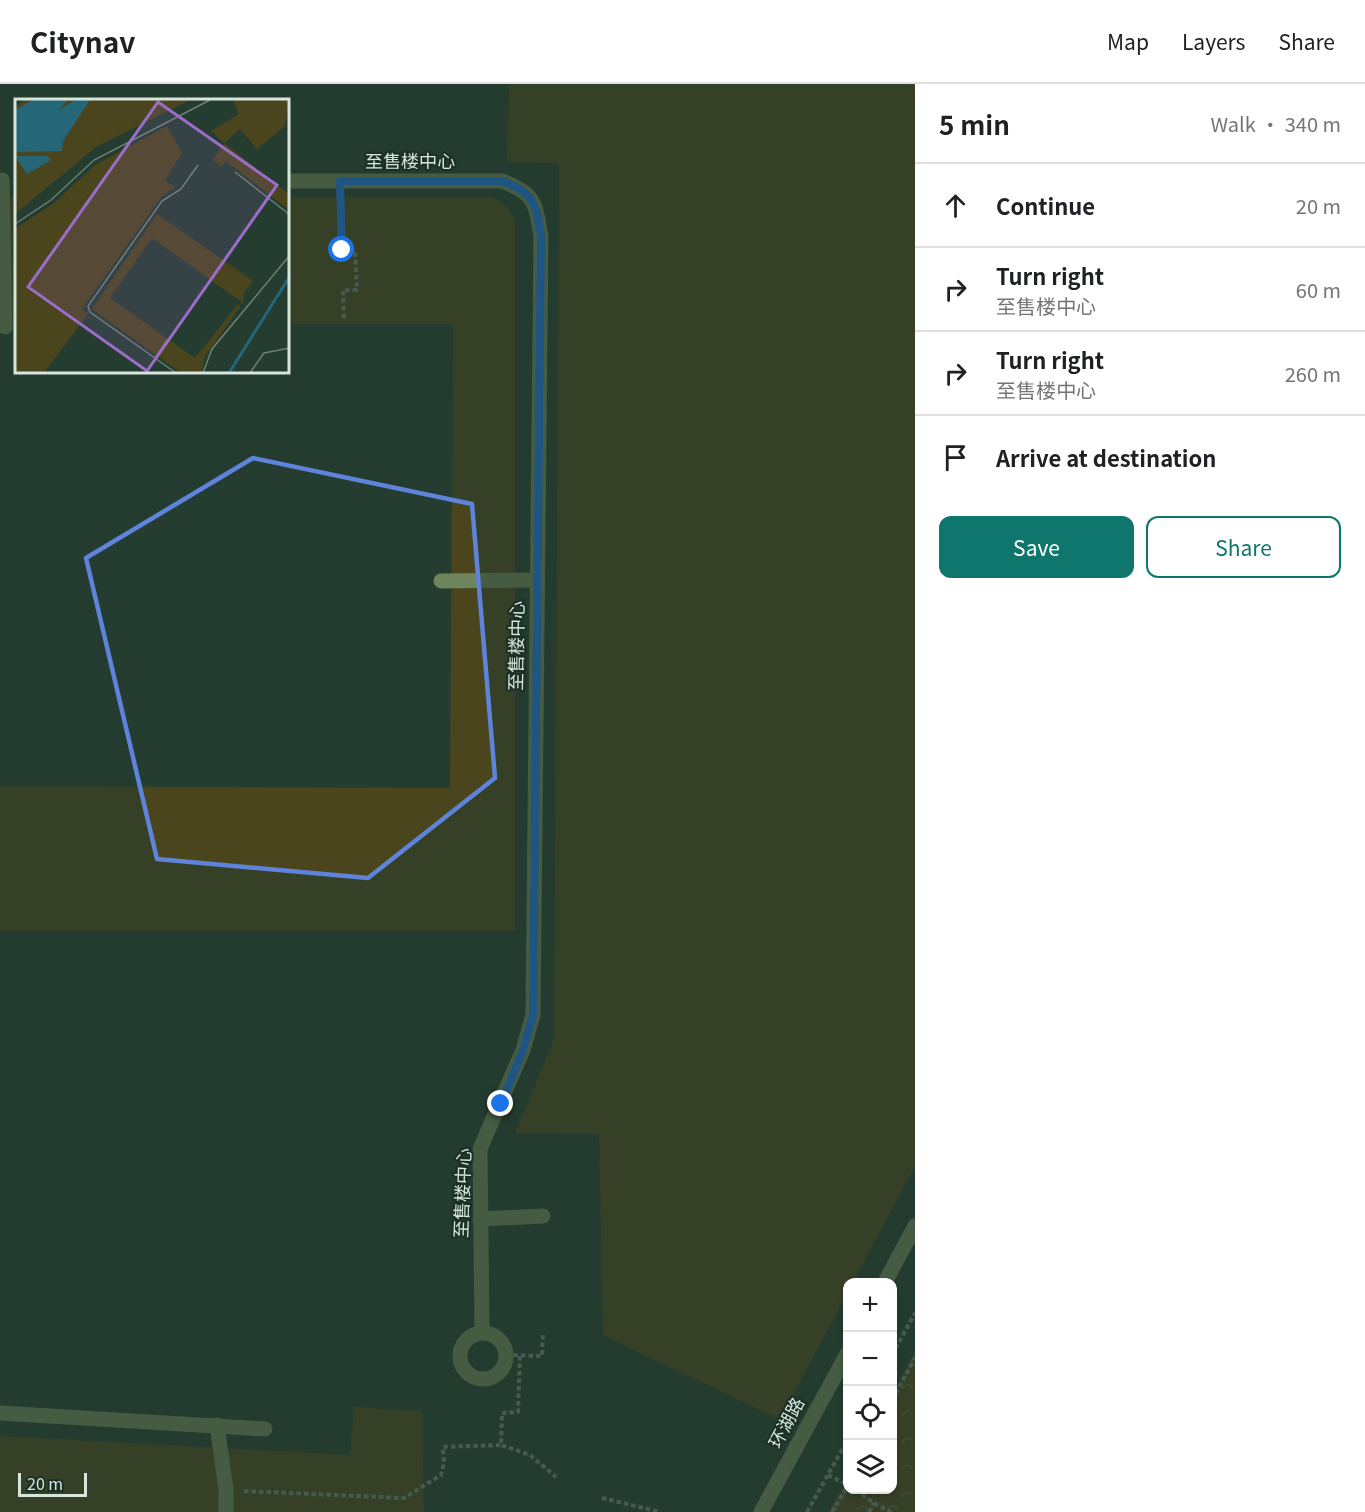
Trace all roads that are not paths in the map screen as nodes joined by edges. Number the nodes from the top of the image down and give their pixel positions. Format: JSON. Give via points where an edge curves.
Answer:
{"nodes":[{"id":1,"x":6,"y":180,"type":"edge"},
{"id":2,"x":290,"y":181,"type":"edge"},
{"id":3,"x":5,"y":327,"type":"dead end"},
{"id":4,"x":537,"y":580,"type":"junction"},
{"id":5,"x":441,"y":581,"type":"dead end"},
{"id":6,"x":543,"y":1216,"type":"dead end"},
{"id":7,"x":480,"y":1219,"type":"junction"},
{"id":8,"x":915,"y":1226,"type":"edge"},
{"id":9,"x":887,"y":1278,"type":"edge"},
{"id":10,"x":482,"y":1333,"type":"junction"},
{"id":11,"x":843,"y":1361,"type":"edge"},
{"id":12,"x":0,"y":1413,"type":"edge"},
{"id":13,"x":217,"y":1425,"type":"junction"},
{"id":14,"x":265,"y":1429,"type":"dead end"},
{"id":15,"x":226,"y":1512,"type":"edge"},
{"id":16,"x":761,"y":1512,"type":"edge"}],
"edges":[{"from":1,"to":3,"type":"street"},
{"from":2,"to":4,"type":"street","name":"至售楼中心","via":[[502,181],[522,189],[535,206],[541,236]]},
{"from":4,"to":5,"type":"street"},
{"from":4,"to":7,"type":"street","name":"至售楼中心","via":[[533,1015],[523,1050],[480,1149]]},
{"from":6,"to":7,"type":"street"},
{"from":7,"to":10,"type":"street","name":"至售楼中心"},
{"from":8,"to":9,"type":"street"},
{"from":10,"to":10,"type":"street","via":[[498,1339],[513,1356],[500,1372],[483,1379],[467,1373],[460,1358],[465,1341]]},
{"from":11,"to":16,"type":"street","name":"环湖路"},
{"from":12,"to":13,"type":"street"},
{"from":13,"to":14,"type":"street"},
{"from":13,"to":15,"type":"street"}]}
